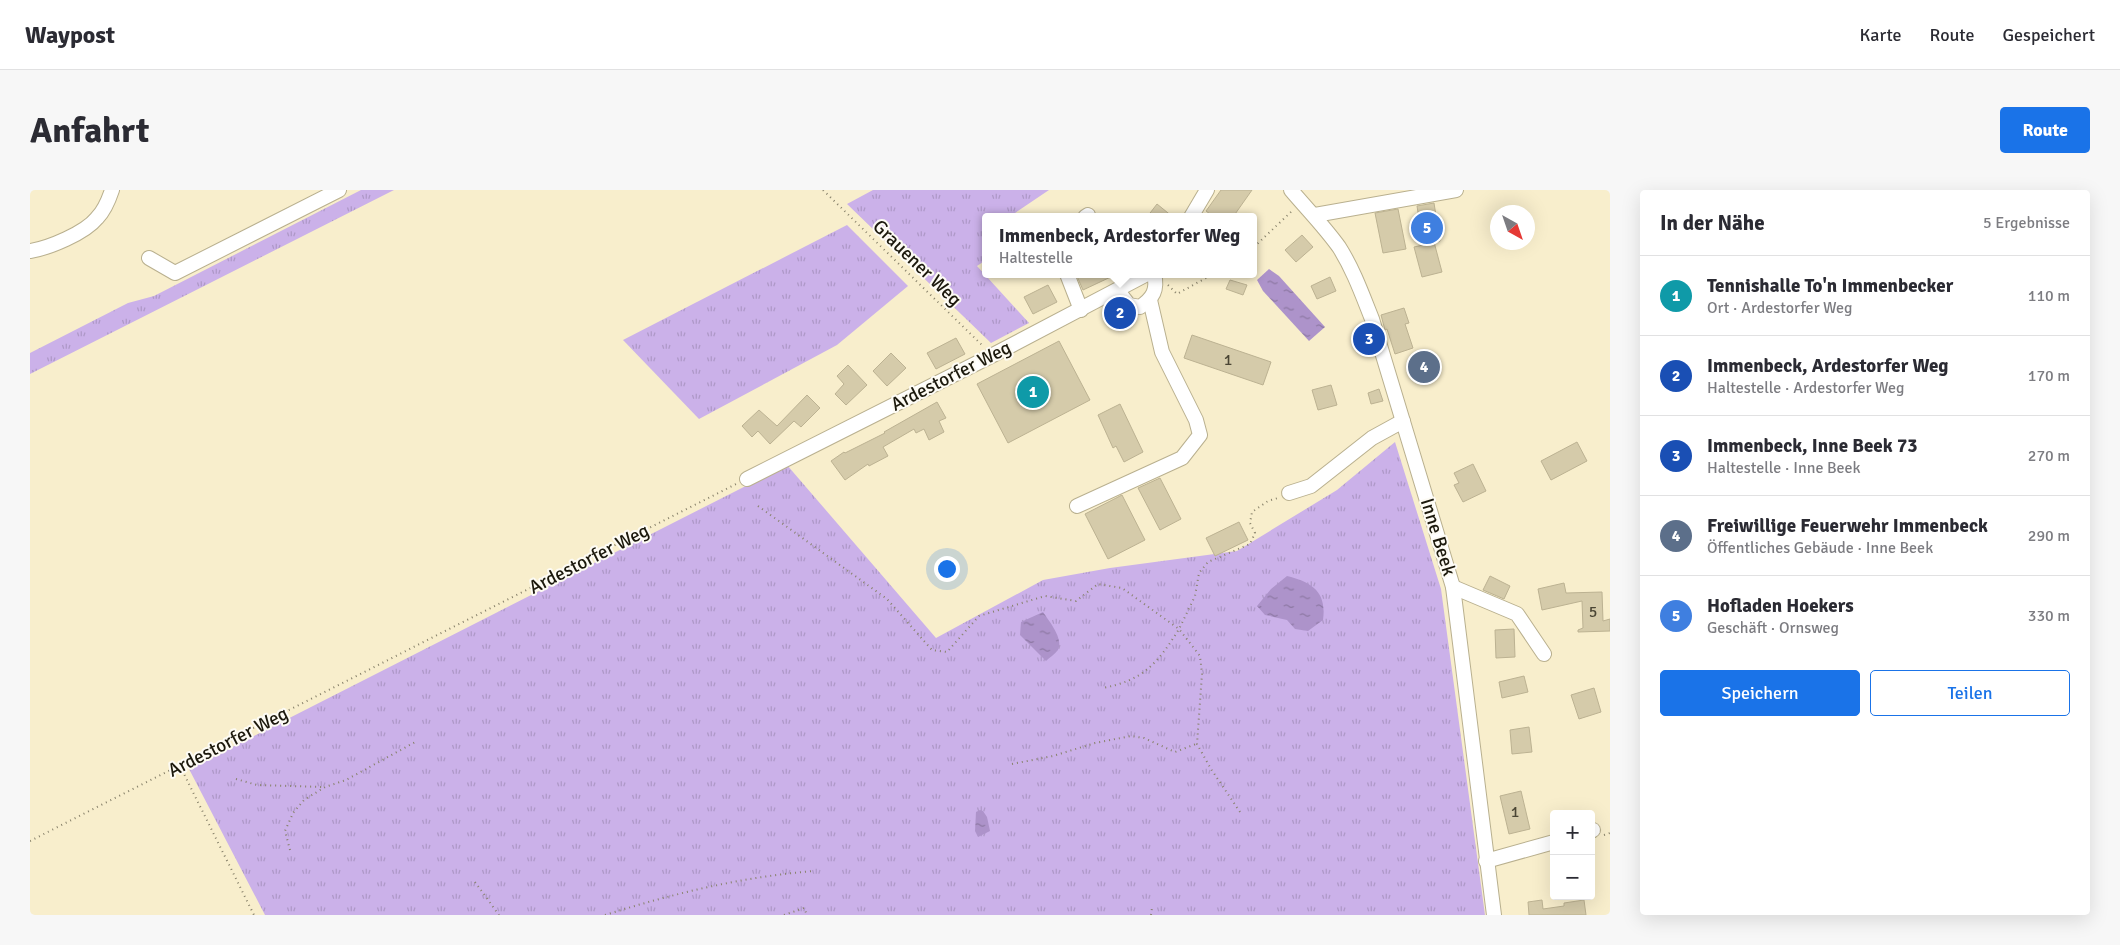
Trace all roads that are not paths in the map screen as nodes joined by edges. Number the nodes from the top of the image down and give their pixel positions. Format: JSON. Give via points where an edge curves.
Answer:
{"nodes":[{"id":1,"x":112,"y":190,"type":"edge"},
{"id":2,"x":339,"y":190,"type":"edge"},
{"id":3,"x":1207,"y":190,"type":"edge"},
{"id":4,"x":1291,"y":190,"type":"edge"},
{"id":5,"x":1456,"y":190,"type":"edge"},
{"id":6,"x":1193,"y":213,"type":"edge"},
{"id":7,"x":1315,"y":215,"type":"junction"},
{"id":8,"x":30,"y":251,"type":"edge"},
{"id":9,"x":150,"y":258,"type":"dead end"},
{"id":10,"x":1069,"y":278,"type":"edge"},
{"id":11,"x":1140,"y":278,"type":"edge"},
{"id":12,"x":1159,"y":278,"type":"edge"},
{"id":13,"x":1118,"y":291,"type":"junction"},
{"id":14,"x":1150,"y":300,"type":"junction"},
{"id":15,"x":1081,"y":310,"type":"junction"},
{"id":16,"x":1403,"y":421,"type":"junction"},
{"id":17,"x":747,"y":479,"type":"road end"},
{"id":18,"x":1285,"y":495,"type":"road end"},
{"id":19,"x":1077,"y":506,"type":"dead end"},
{"id":20,"x":1453,"y":587,"type":"junction"},
{"id":21,"x":1544,"y":654,"type":"dead end"},
{"id":22,"x":1550,"y":843,"type":"edge"},
{"id":23,"x":1486,"y":861,"type":"junction"},
{"id":24,"x":1494,"y":915,"type":"edge"}],
"edges":[{"from":1,"to":8,"type":"street","via":[[97,218],[84,229],[50,246]]},
{"from":2,"to":9,"type":"street","via":[[175,273]]},
{"from":3,"to":6,"type":"street"},
{"from":4,"to":7,"type":"street","name":"Inne Beek"},
{"from":5,"to":7,"type":"street"},
{"from":7,"to":16,"type":"street","name":"Inne Beek","via":[[1339,248],[1357,281],[1372,318]]},
{"from":10,"to":15,"type":"street"},
{"from":11,"to":13,"type":"street","name":"Ardestorfer Weg"},
{"from":12,"to":14,"type":"street"},
{"from":13,"to":14,"type":"street","via":[[1129,305],[1140,307]]},
{"from":13,"to":15,"type":"street","name":"Ardestorfer Weg"},
{"from":14,"to":19,"type":"street","via":[[1162,352],[1196,420],[1200,435],[1182,458]]},
{"from":15,"to":17,"type":"street","name":"Ardestorfer Weg"},
{"from":16,"to":18,"type":"street","via":[[1372,438],[1311,486]]},
{"from":16,"to":20,"type":"street","name":"Inne Beek"},
{"from":20,"to":21,"type":"street","via":[[1517,614]]},
{"from":20,"to":23,"type":"street","name":"Inne Beek"},
{"from":22,"to":23,"type":"street"},
{"from":23,"to":24,"type":"street","name":"Inne Beek"}]}
